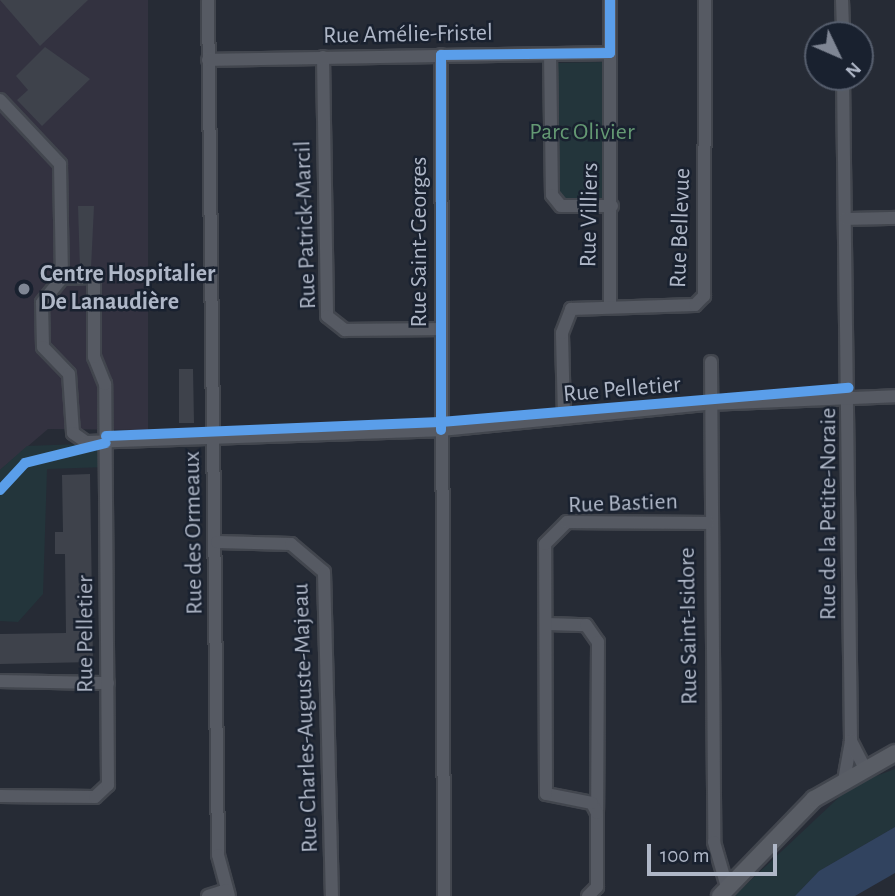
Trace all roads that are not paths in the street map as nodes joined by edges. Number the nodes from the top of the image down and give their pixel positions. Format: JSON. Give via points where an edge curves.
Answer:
{"nodes":[{"id":1,"x":208,"y":0,"type":"edge"},
{"id":2,"x":610,"y":0,"type":"edge"},
{"id":3,"x":705,"y":0,"type":"edge"},
{"id":4,"x":842,"y":0,"type":"edge"},
{"id":5,"x":842,"y":21,"type":"edge"},
{"id":6,"x":610,"y":53,"type":"junction"},
{"id":7,"x":550,"y":54,"type":"junction"},
{"id":8,"x":441,"y":55,"type":"junction"},
{"id":9,"x":323,"y":57,"type":"junction"},
{"id":10,"x":208,"y":60,"type":"junction"},
{"id":11,"x":843,"y":91,"type":"edge"},
{"id":12,"x":0,"y":100,"type":"edge"},
{"id":13,"x":612,"y":206,"type":"junction"},
{"id":14,"x":895,"y":218,"type":"edge"},
{"id":15,"x":846,"y":219,"type":"junction"},
{"id":16,"x":62,"y":278,"type":"junction"},
{"id":17,"x":610,"y":304,"type":"junction"},
{"id":18,"x":441,"y":328,"type":"junction"},
{"id":19,"x":710,"y":362,"type":"dead end"},
{"id":20,"x":895,"y":396,"type":"edge"},
{"id":21,"x":849,"y":397,"type":"junction"},
{"id":22,"x":708,"y":404,"type":"junction"},
{"id":23,"x":564,"y":416,"type":"junction"},
{"id":24,"x":441,"y":430,"type":"junction"},
{"id":25,"x":214,"y":438,"type":"junction"},
{"id":26,"x":106,"y":443,"type":"junction"},
{"id":27,"x":708,"y":523,"type":"junction"},
{"id":28,"x":217,"y":542,"type":"junction"},
{"id":29,"x":548,"y":624,"type":"junction"},
{"id":30,"x":0,"y":681,"type":"edge"},
{"id":31,"x":108,"y":683,"type":"junction"},
{"id":32,"x":851,"y":741,"type":"junction"},
{"id":33,"x":895,"y":753,"type":"edge"},
{"id":34,"x":864,"y":767,"type":"junction"},
{"id":35,"x":845,"y":776,"type":"junction"},
{"id":36,"x":0,"y":796,"type":"edge"},
{"id":37,"x":597,"y":813,"type":"junction"},
{"id":38,"x":723,"y":891,"type":"edge"},
{"id":39,"x":228,"y":893,"type":"edge"},
{"id":40,"x":208,"y":896,"type":"edge"},
{"id":41,"x":332,"y":896,"type":"edge"},
{"id":42,"x":444,"y":896,"type":"edge"},
{"id":43,"x":588,"y":896,"type":"edge"}],
"edges":[{"from":1,"to":10,"type":"street","name":"Rue des Ormeaux"},
{"from":2,"to":6,"type":"street","name":"Rue Villiers"},
{"from":3,"to":17,"type":"street","name":"Rue Bellevue","via":[[704,296],[695,305]]},
{"from":4,"to":5,"type":"street"},
{"from":6,"to":7,"type":"street","name":"Rue Amélie-Fristel"},
{"from":6,"to":13,"type":"street","name":"Rue Villiers"},
{"from":7,"to":8,"type":"street","name":"Rue Amélie-Fristel"},
{"from":7,"to":13,"type":"street","via":[[550,189],[561,206]]},
{"from":8,"to":9,"type":"street","name":"Rue Amélie-Fristel"},
{"from":8,"to":18,"type":"street","name":"Rue Saint-Georges"},
{"from":9,"to":10,"type":"street","name":"Rue Amélie-Fristel"},
{"from":9,"to":18,"type":"street","name":"Rue Patrick-Marcil","via":[[327,316],[345,330]]},
{"from":10,"to":25,"type":"street","name":"Rue des Ormeaux"},
{"from":11,"to":15,"type":"street","name":"Rue de la Petite-Noraie"},
{"from":12,"to":16,"type":"street","via":[[60,164]]},
{"from":13,"to":17,"type":"street","name":"Rue Villiers"},
{"from":14,"to":15,"type":"street"},
{"from":15,"to":21,"type":"street","name":"Rue de la Petite-Noraie"},
{"from":16,"to":26,"type":"street","via":[[94,278],[94,357],[106,384]]},
{"from":16,"to":26,"type":"street","via":[[42,303],[43,347],[69,374],[73,433],[86,442]]},
{"from":17,"to":23,"type":"street","name":"Rue Bellevue","via":[[577,306],[566,315]]},
{"from":18,"to":24,"type":"street","name":"Rue Saint-Georges"},
{"from":19,"to":22,"type":"street","name":"Rue Saint-Isidore"},
{"from":20,"to":21,"type":"street","name":"Rue Pelletier"},
{"from":21,"to":22,"type":"street","name":"Rue Pelletier"},
{"from":21,"to":32,"type":"street","name":"Rue de la Petite-Noraie"},
{"from":22,"to":23,"type":"street","name":"Rue Pelletier"},
{"from":22,"to":27,"type":"street","name":"Rue Saint-Isidore"},
{"from":23,"to":24,"type":"street","name":"Rue Pelletier"},
{"from":24,"to":25,"type":"street","name":"Rue Pelletier"},
{"from":24,"to":42,"type":"street","name":"Rue Saint-Georges"},
{"from":25,"to":26,"type":"street","name":"Rue Pelletier"},
{"from":25,"to":28,"type":"street","name":"Rue des Ormeaux"},
{"from":26,"to":31,"type":"street","name":"Rue Pelletier"},
{"from":27,"to":29,"type":"street","name":"Rue Bastien","via":[[567,522],[551,531],[545,544]]},
{"from":27,"to":38,"type":"street","name":"Rue Saint-Isidore","via":[[714,842]]},
{"from":28,"to":39,"type":"street","name":"Rue des Ormeaux","via":[[218,855]]},
{"from":28,"to":41,"type":"street","name":"Rue Charles-Auguste-Majeau","via":[[291,544],[324,572]]},
{"from":29,"to":37,"type":"street","name":"Rue Bastien","via":[[546,794],[592,803]]},
{"from":29,"to":37,"type":"street","via":[[586,625],[598,642]]},
{"from":30,"to":31,"type":"street"},
{"from":31,"to":36,"type":"street","name":"Rue Pelletier","via":[[108,785],[95,797]]},
{"from":32,"to":34,"type":"street","name":"Rue de la Petite-Noraie"},
{"from":32,"to":35,"type":"street","name":"Rue de la Petite-Noraie"},
{"from":33,"to":34,"type":"main road"},
{"from":34,"to":35,"type":"main road"},
{"from":35,"to":38,"type":"main road"},
{"from":37,"to":43,"type":"street","via":[[597,887]]},
{"from":39,"to":40,"type":"street"}]}
